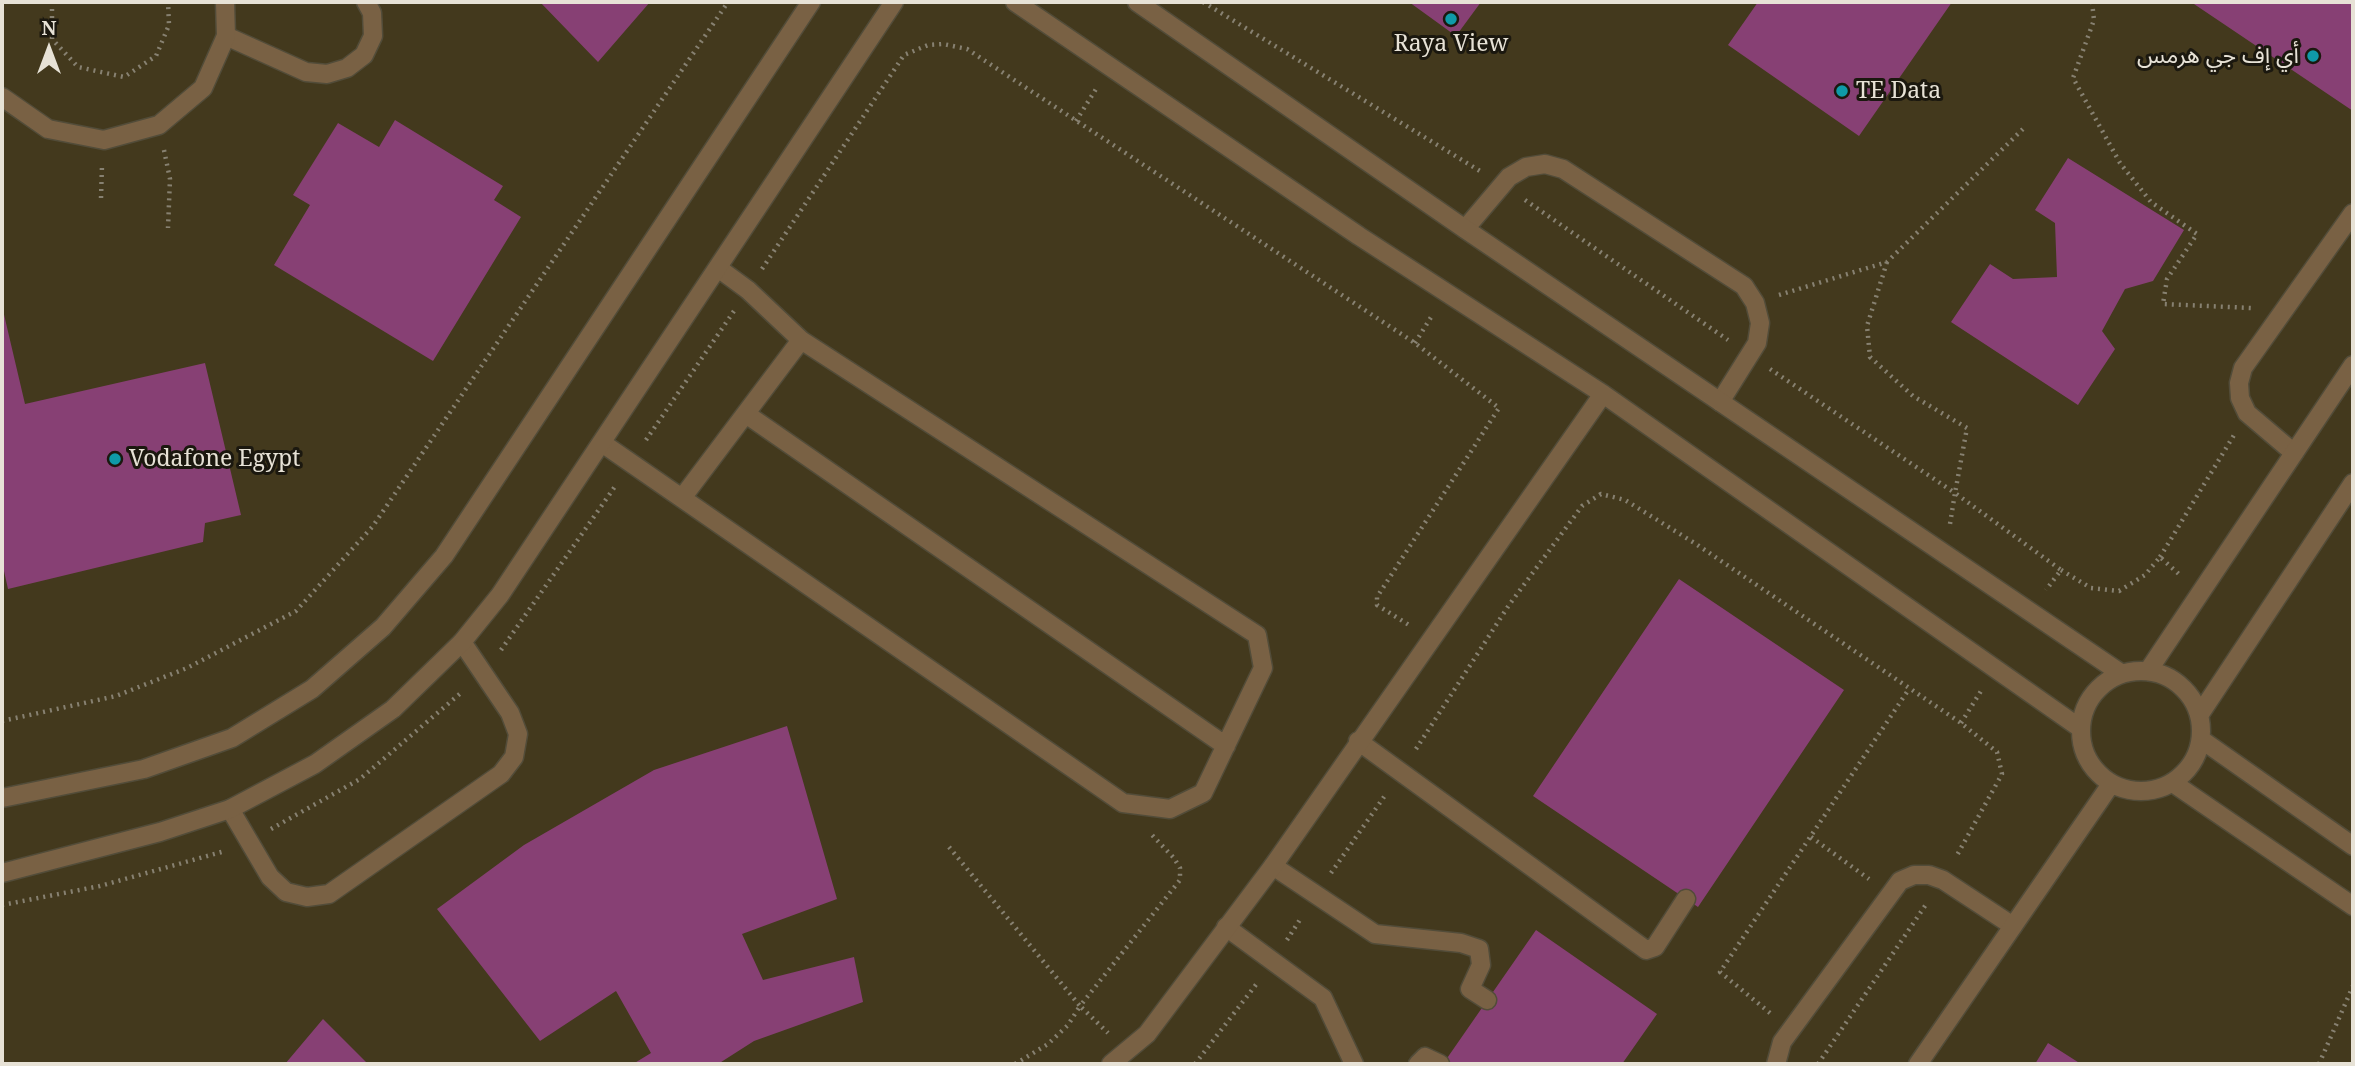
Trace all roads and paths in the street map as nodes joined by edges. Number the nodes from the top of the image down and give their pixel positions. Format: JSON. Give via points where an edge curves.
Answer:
{"nodes":[{"id":1,"x":52,"y":2,"type":"edge"},
{"id":2,"x":168,"y":2,"type":"edge"},
{"id":3,"x":225,"y":2,"type":"edge"},
{"id":4,"x":366,"y":2,"type":"edge"},
{"id":5,"x":728,"y":2,"type":"edge"},
{"id":6,"x":811,"y":2,"type":"edge"},
{"id":7,"x":894,"y":2,"type":"edge"},
{"id":8,"x":1015,"y":2,"type":"edge"},
{"id":9,"x":1137,"y":2,"type":"edge"},
{"id":10,"x":1203,"y":2,"type":"edge"},
{"id":11,"x":2092,"y":2,"type":"edge"},
{"id":12,"x":226,"y":36,"type":"junction"},
{"id":13,"x":1109,"y":66,"type":"junction"},
{"id":14,"x":2,"y":97,"type":"edge"},
{"id":15,"x":1076,"y":121,"type":"dead end"},
{"id":16,"x":159,"y":125,"type":"junction"},
{"id":17,"x":2025,"y":127,"type":"dead end"},
{"id":18,"x":1503,"y":185,"type":"junction"},
{"id":19,"x":2353,"y":213,"type":"edge"},
{"id":20,"x":168,"y":229,"type":"dead end"},
{"id":21,"x":1465,"y":229,"type":"junction"},
{"id":22,"x":1887,"y":262,"type":"junction"},
{"id":23,"x":718,"y":268,"type":"junction"},
{"id":24,"x":1755,"y":303,"type":"junction"},
{"id":25,"x":2284,"y":310,"type":"junction"},
{"id":26,"x":801,"y":340,"type":"junction"},
{"id":27,"x":1749,"y":355,"type":"junction"},
{"id":28,"x":2353,"y":365,"type":"edge"},
{"id":29,"x":1603,"y":394,"type":"junction"},
{"id":30,"x":1720,"y":402,"type":"junction"},
{"id":31,"x":746,"y":414,"type":"junction"},
{"id":32,"x":602,"y":443,"type":"junction"},
{"id":33,"x":2294,"y":453,"type":"junction"},
{"id":34,"x":2353,"y":484,"type":"edge"},
{"id":35,"x":1955,"y":493,"type":"junction"},
{"id":36,"x":682,"y":498,"type":"junction"},
{"id":37,"x":1945,"y":554,"type":"junction"},
{"id":38,"x":2061,"y":570,"type":"junction"},
{"id":39,"x":2200,"y":593,"type":"junction"},
{"id":40,"x":2030,"y":611,"type":"junction"},
{"id":41,"x":462,"y":642,"type":"junction"},
{"id":42,"x":1995,"y":670,"type":"junction"},
{"id":43,"x":2148,"y":671,"type":"junction"},
{"id":44,"x":2122,"y":674,"type":"junction"},
{"id":45,"x":1909,"y":688,"type":"junction"},
{"id":46,"x":2200,"y":714,"type":"junction"},
{"id":47,"x":2,"y":721,"type":"edge"},
{"id":48,"x":1961,"y":723,"type":"junction"},
{"id":49,"x":2080,"y":728,"type":"junction"},
{"id":50,"x":2202,"y":740,"type":"junction"},
{"id":51,"x":1358,"y":741,"type":"junction"},
{"id":52,"x":1226,"y":746,"type":"junction"},
{"id":53,"x":1401,"y":772,"type":"junction"},
{"id":54,"x":2173,"y":783,"type":"junction"},
{"id":55,"x":2110,"y":784,"type":"junction"},
{"id":56,"x":2,"y":798,"type":"edge"},
{"id":57,"x":1123,"y":803,"type":"junction"},
{"id":58,"x":230,"y":809,"type":"junction"},
{"id":59,"x":1811,"y":837,"type":"junction"},
{"id":60,"x":249,"y":842,"type":"junction"},
{"id":61,"x":949,"y":846,"type":"dead end"},
{"id":62,"x":2353,"y":846,"type":"edge"},
{"id":63,"x":1273,"y":866,"type":"junction"},
{"id":64,"x":2,"y":873,"type":"edge"},
{"id":65,"x":1943,"y":880,"type":"junction"},
{"id":66,"x":1888,"y":893,"type":"junction"},
{"id":67,"x":1315,"y":895,"type":"junction"},
{"id":68,"x":1686,"y":899,"type":"dead end"},
{"id":69,"x":2,"y":905,"type":"edge"},
{"id":70,"x":2353,"y":906,"type":"edge"},
{"id":71,"x":2013,"y":926,"type":"junction"},
{"id":72,"x":1226,"y":928,"type":"junction"},
{"id":73,"x":1274,"y":962,"type":"junction"},
{"id":74,"x":2353,"y":986,"type":"edge"},
{"id":75,"x":1487,"y":1000,"type":"dead end"},
{"id":76,"x":2350,"y":1004,"type":"edge"},
{"id":77,"x":1080,"y":1006,"type":"junction"},
{"id":78,"x":1791,"y":1030,"type":"junction"},
{"id":79,"x":1126,"y":1051,"type":"junction"},
{"id":80,"x":1015,"y":1064,"type":"edge"},
{"id":81,"x":1111,"y":1064,"type":"edge"},
{"id":82,"x":1195,"y":1064,"type":"edge"},
{"id":83,"x":1354,"y":1064,"type":"edge"},
{"id":84,"x":1418,"y":1064,"type":"edge"},
{"id":85,"x":1440,"y":1064,"type":"edge"},
{"id":86,"x":1776,"y":1064,"type":"edge"},
{"id":87,"x":1818,"y":1064,"type":"edge"},
{"id":88,"x":1918,"y":1064,"type":"edge"},
{"id":89,"x":2319,"y":1064,"type":"edge"}],
"edges":[{"from":1,"to":2,"type":"path","via":[[52,39],[78,67],[124,77],[156,56],[169,25]]},
{"from":3,"to":12,"type":"street"},
{"from":4,"to":12,"type":"street","via":[[372,13],[373,36],[364,55],[347,68],[327,74],[306,72]]},
{"from":5,"to":47,"type":"path","via":[[373,526],[296,611],[187,668],[116,696]]},
{"from":6,"to":56,"type":"street","via":[[444,556],[383,627],[312,688],[232,737],[144,769]]},
{"from":7,"to":23,"type":"street"},
{"from":8,"to":13,"type":"street"},
{"from":9,"to":21,"type":"street"},
{"from":10,"to":18,"type":"path"},
{"from":11,"to":25,"type":"path","via":[[2094,20],[2073,78],[2120,163],[2151,202],[2197,234],[2166,279],[2163,304]]},
{"from":12,"to":16,"type":"street","via":[[203,88]]},
{"from":13,"to":15,"type":"path"},
{"from":13,"to":29,"type":"street"},
{"from":14,"to":16,"type":"street","via":[[48,129],[104,140]]},
{"from":16,"to":20,"type":"path","via":[[170,179]]},
{"from":17,"to":22,"type":"path"},
{"from":18,"to":21,"type":"street"},
{"from":18,"to":24,"type":"street","via":[[1526,167],[1545,164],[1563,169],[1744,286]]},
{"from":18,"to":27,"type":"path"},
{"from":19,"to":25,"type":"street"},
{"from":21,"to":30,"type":"street"},
{"from":22,"to":24,"type":"path"},
{"from":22,"to":35,"type":"path","via":[[1867,326],[1870,356],[1913,396],[1967,428]]},
{"from":23,"to":26,"type":"street"},
{"from":23,"to":32,"type":"street"},
{"from":24,"to":27,"type":"street","via":[[1760,323],[1757,343]]},
{"from":25,"to":33,"type":"street","via":[[2243,368],[2240,398],[2247,413]]},
{"from":26,"to":31,"type":"street"},
{"from":26,"to":52,"type":"street","via":[[1257,635],[1264,668]]},
{"from":27,"to":30,"type":"street"},
{"from":27,"to":35,"type":"path"},
{"from":28,"to":33,"type":"street"},
{"from":29,"to":42,"type":"street"},
{"from":29,"to":51,"type":"street"},
{"from":30,"to":37,"type":"street"},
{"from":31,"to":36,"type":"street"},
{"from":31,"to":52,"type":"street"},
{"from":32,"to":36,"type":"street"},
{"from":32,"to":41,"type":"street","via":[[500,595]]},
{"from":33,"to":39,"type":"street"},
{"from":34,"to":46,"type":"street"},
{"from":35,"to":37,"type":"path"},
{"from":35,"to":38,"type":"path"},
{"from":36,"to":57,"type":"street"},
{"from":37,"to":40,"type":"street"},
{"from":38,"to":39,"type":"path","via":[[2091,588],[2119,591],[2145,575],[2160,557]]},
{"from":38,"to":40,"type":"path"},
{"from":39,"to":43,"type":"street"},
{"from":40,"to":44,"type":"street"},
{"from":41,"to":58,"type":"street","via":[[393,709],[315,764]]},
{"from":41,"to":60,"type":"street","via":[[510,713],[518,734],[514,757],[500,774],[329,894],[307,897],[286,892],[270,877]]},
{"from":42,"to":48,"type":"path"},
{"from":42,"to":49,"type":"street"},
{"from":43,"to":44,"type":"street"},
{"from":43,"to":46,"type":"street","via":[[2180,685]]},
{"from":44,"to":49,"type":"street","via":[[2092,695]]},
{"from":45,"to":48,"type":"path"},
{"from":45,"to":53,"type":"path","via":[[1696,544],[1625,500],[1601,494],[1582,506],[1508,605]]},
{"from":45,"to":59,"type":"path"},
{"from":46,"to":50,"type":"street"},
{"from":48,"to":65,"type":"path","via":[[1997,752],[2002,774]]},
{"from":49,"to":55,"type":"street","via":[[2088,760]]},
{"from":50,"to":54,"type":"street","via":[[2187,772]]},
{"from":50,"to":62,"type":"street"},
{"from":51,"to":53,"type":"street"},
{"from":51,"to":63,"type":"street"},
{"from":52,"to":57,"type":"street","via":[[1203,793],[1170,809]]},
{"from":53,"to":67,"type":"path"},
{"from":53,"to":68,"type":"street","via":[[1646,950],[1654,947]]},
{"from":54,"to":55,"type":"street","via":[[2142,792]]},
{"from":54,"to":70,"type":"street"},
{"from":55,"to":71,"type":"street"},
{"from":57,"to":77,"type":"path","via":[[1174,858],[1180,880]]},
{"from":58,"to":60,"type":"street"},
{"from":58,"to":64,"type":"street"},
{"from":59,"to":66,"type":"path"},
{"from":59,"to":78,"type":"path","via":[[1720,972]]},
{"from":60,"to":69,"type":"path","via":[[100,886]]},
{"from":61,"to":77,"type":"path"},
{"from":63,"to":67,"type":"street"},
{"from":63,"to":72,"type":"street"},
{"from":65,"to":66,"type":"street","via":[[1914,875]]},
{"from":65,"to":71,"type":"street"},
{"from":65,"to":87,"type":"path"},
{"from":66,"to":78,"type":"street"},
{"from":67,"to":73,"type":"path"},
{"from":67,"to":75,"type":"street","via":[[1375,934],[1461,943],[1479,950],[1481,965],[1470,989]]},
{"from":71,"to":88,"type":"street"},
{"from":72,"to":73,"type":"street"},
{"from":72,"to":79,"type":"street","via":[[1147,1034]]},
{"from":73,"to":82,"type":"path"},
{"from":73,"to":83,"type":"street","via":[[1323,999]]},
{"from":74,"to":76,"type":"path"},
{"from":76,"to":89,"type":"path"},
{"from":77,"to":79,"type":"path"},
{"from":77,"to":80,"type":"path","via":[[1048,1044]]},
{"from":78,"to":86,"type":"street"},
{"from":79,"to":81,"type":"street"},
{"from":84,"to":85,"type":"street","via":[[1425,1057]]}]}
